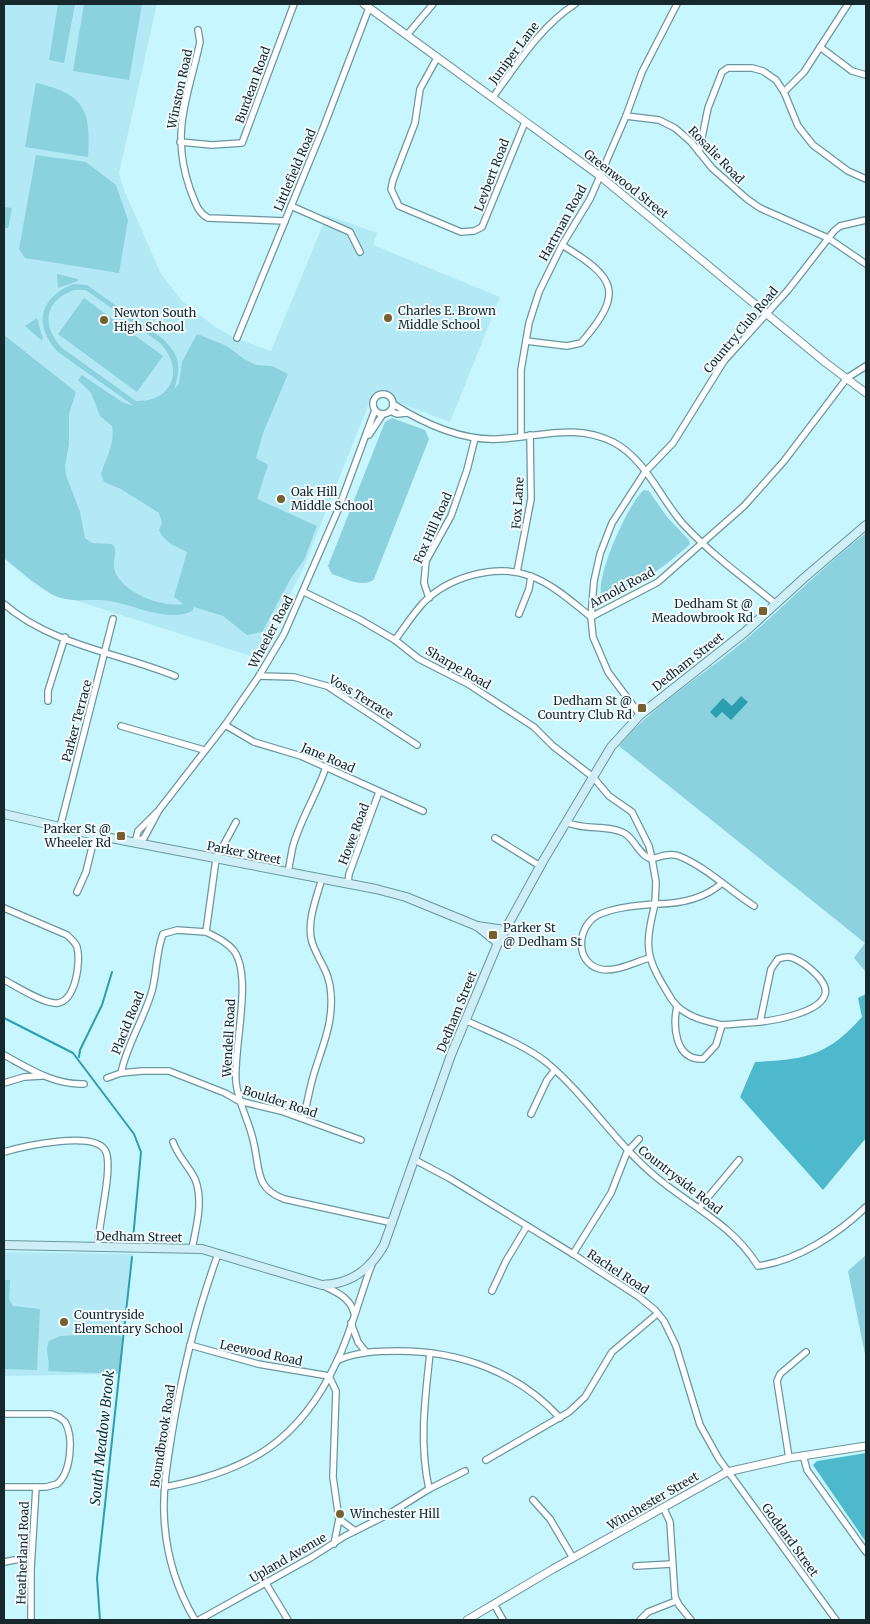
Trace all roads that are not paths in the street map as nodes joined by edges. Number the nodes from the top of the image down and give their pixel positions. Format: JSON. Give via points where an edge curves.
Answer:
{"nodes":[{"id":1,"x":294,"y":4,"type":"edge"},
{"id":2,"x":433,"y":4,"type":"edge"},
{"id":3,"x":575,"y":4,"type":"edge"},
{"id":4,"x":677,"y":4,"type":"edge"},
{"id":5,"x":848,"y":4,"type":"edge"},
{"id":6,"x":366,"y":6,"type":"edge"},
{"id":7,"x":198,"y":30,"type":"dead end"},
{"id":8,"x":407,"y":34,"type":"junction"},
{"id":9,"x":820,"y":47,"type":"junction"},
{"id":10,"x":437,"y":58,"type":"junction"},
{"id":11,"x":866,"y":75,"type":"edge"},
{"id":12,"x":784,"y":92,"type":"junction"},
{"id":13,"x":493,"y":97,"type":"junction"},
{"id":14,"x":626,"y":116,"type":"junction"},
{"id":15,"x":525,"y":122,"type":"junction"},
{"id":16,"x":180,"y":142,"type":"junction"},
{"id":17,"x":699,"y":152,"type":"junction"},
{"id":18,"x":600,"y":176,"type":"junction"},
{"id":19,"x":866,"y":180,"type":"edge"},
{"id":20,"x":291,"y":206,"type":"junction"},
{"id":21,"x":866,"y":220,"type":"edge"},
{"id":22,"x":285,"y":221,"type":"junction"},
{"id":23,"x":828,"y":238,"type":"junction"},
{"id":24,"x":562,"y":246,"type":"junction"},
{"id":25,"x":360,"y":252,"type":"dead end"},
{"id":26,"x":866,"y":264,"type":"edge"},
{"id":27,"x":766,"y":313,"type":"junction"},
{"id":28,"x":236,"y":338,"type":"dead end"},
{"id":29,"x":526,"y":341,"type":"junction"},
{"id":30,"x":866,"y":366,"type":"edge"},
{"id":31,"x":847,"y":378,"type":"junction"},
{"id":32,"x":866,"y":393,"type":"edge"},
{"id":33,"x":393,"y":404,"type":"junction"},
{"id":34,"x":375,"y":410,"type":"junction"},
{"id":35,"x":390,"y":411,"type":"junction"},
{"id":36,"x":383,"y":414,"type":"junction"},
{"id":37,"x":407,"y":414,"type":"junction"},
{"id":38,"x":530,"y":435,"type":"junction"},
{"id":39,"x":521,"y":436,"type":"junction"},
{"id":40,"x":476,"y":438,"type":"junction"},
{"id":41,"x":364,"y":443,"type":"junction"},
{"id":42,"x":644,"y":472,"type":"junction"},
{"id":43,"x":866,"y":525,"type":"edge"},
{"id":44,"x":702,"y":543,"type":"junction"},
{"id":45,"x":517,"y":572,"type":"junction"},
{"id":46,"x":531,"y":576,"type":"junction"},
{"id":47,"x":304,"y":592,"type":"junction"},
{"id":48,"x":429,"y":598,"type":"junction"},
{"id":49,"x":4,"y":604,"type":"edge"},
{"id":50,"x":776,"y":604,"type":"junction"},
{"id":51,"x":519,"y":614,"type":"dead end"},
{"id":52,"x":591,"y":617,"type":"junction"},
{"id":53,"x":113,"y":619,"type":"dead end"},
{"id":54,"x":64,"y":637,"type":"junction"},
{"id":55,"x":395,"y":640,"type":"junction"},
{"id":56,"x":103,"y":653,"type":"junction"},
{"id":57,"x":175,"y":676,"type":"dead end"},
{"id":58,"x":259,"y":676,"type":"junction"},
{"id":59,"x":48,"y":701,"type":"dead end"},
{"id":60,"x":640,"y":715,"type":"junction"},
{"id":61,"x":224,"y":725,"type":"junction"},
{"id":62,"x":121,"y":726,"type":"dead end"},
{"id":63,"x":417,"y":745,"type":"dead end"},
{"id":64,"x":204,"y":750,"type":"junction"},
{"id":65,"x":326,"y":767,"type":"junction"},
{"id":66,"x":593,"y":776,"type":"junction"},
{"id":67,"x":379,"y":792,"type":"junction"},
{"id":68,"x":423,"y":811,"type":"dead end"},
{"id":69,"x":4,"y":814,"type":"edge"},
{"id":70,"x":236,"y":822,"type":"dead end"},
{"id":71,"x":566,"y":822,"type":"junction"},
{"id":72,"x":60,"y":827,"type":"junction"},
{"id":73,"x":95,"y":835,"type":"junction"},
{"id":74,"x":495,"y":838,"type":"dead end"},
{"id":75,"x":135,"y":843,"type":"junction"},
{"id":76,"x":216,"y":859,"type":"junction"},
{"id":77,"x":652,"y":859,"type":"junction"},
{"id":78,"x":540,"y":866,"type":"junction"},
{"id":79,"x":288,"y":872,"type":"junction"},
{"id":80,"x":322,"y":878,"type":"junction"},
{"id":81,"x":348,"y":883,"type":"junction"},
{"id":82,"x":722,"y":883,"type":"junction"},
{"id":83,"x":78,"y":892,"type":"dead end"},
{"id":84,"x":655,"y":904,"type":"junction"},
{"id":85,"x":754,"y":906,"type":"dead end"},
{"id":86,"x":4,"y":908,"type":"edge"},
{"id":87,"x":477,"y":926,"type":"junction"},
{"id":88,"x":505,"y":930,"type":"junction"},
{"id":89,"x":206,"y":932,"type":"junction"},
{"id":90,"x":498,"y":943,"type":"junction"},
{"id":91,"x":649,"y":958,"type":"junction"},
{"id":92,"x":4,"y":980,"type":"edge"},
{"id":93,"x":678,"y":1006,"type":"junction"},
{"id":94,"x":466,"y":1020,"type":"junction"},
{"id":95,"x":760,"y":1022,"type":"junction"},
{"id":96,"x":722,"y":1025,"type":"junction"},
{"id":97,"x":4,"y":1055,"type":"edge"},
{"id":98,"x":555,"y":1070,"type":"junction"},
{"id":99,"x":121,"y":1074,"type":"junction"},
{"id":100,"x":44,"y":1076,"type":"junction"},
{"id":101,"x":107,"y":1078,"type":"dead end"},
{"id":102,"x":4,"y":1083,"type":"edge"},
{"id":103,"x":84,"y":1084,"type":"dead end"},
{"id":104,"x":239,"y":1101,"type":"junction"},
{"id":105,"x":531,"y":1114,"type":"dead end"},
{"id":106,"x":303,"y":1118,"type":"junction"},
{"id":107,"x":361,"y":1140,"type":"dead end"},
{"id":108,"x":640,"y":1140,"type":"dead end"},
{"id":109,"x":173,"y":1142,"type":"dead end"},
{"id":110,"x":4,"y":1152,"type":"edge"},
{"id":111,"x":627,"y":1152,"type":"junction"},
{"id":112,"x":415,"y":1160,"type":"junction"},
{"id":113,"x":740,"y":1160,"type":"dead end"},
{"id":114,"x":866,"y":1207,"type":"edge"},
{"id":115,"x":699,"y":1208,"type":"junction"},
{"id":116,"x":393,"y":1223,"type":"junction"},
{"id":117,"x":527,"y":1226,"type":"junction"},
{"id":118,"x":4,"y":1246,"type":"edge"},
{"id":119,"x":98,"y":1247,"type":"junction"},
{"id":120,"x":192,"y":1249,"type":"junction"},
{"id":121,"x":218,"y":1254,"type":"junction"},
{"id":122,"x":573,"y":1254,"type":"junction"},
{"id":123,"x":372,"y":1264,"type":"junction"},
{"id":124,"x":322,"y":1285,"type":"junction"},
{"id":125,"x":492,"y":1292,"type":"dead end"},
{"id":126,"x":354,"y":1313,"type":"junction"},
{"id":127,"x":657,"y":1314,"type":"junction"},
{"id":128,"x":351,"y":1322,"type":"junction"},
{"id":129,"x":190,"y":1345,"type":"junction"},
{"id":130,"x":366,"y":1352,"type":"junction"},
{"id":131,"x":806,"y":1352,"type":"dead end"},
{"id":132,"x":430,"y":1353,"type":"junction"},
{"id":133,"x":338,"y":1360,"type":"junction"},
{"id":134,"x":329,"y":1376,"type":"junction"},
{"id":135,"x":4,"y":1414,"type":"edge"},
{"id":136,"x":560,"y":1418,"type":"junction"},
{"id":137,"x":866,"y":1446,"type":"edge"},
{"id":138,"x":803,"y":1455,"type":"junction"},
{"id":139,"x":789,"y":1458,"type":"junction"},
{"id":140,"x":486,"y":1460,"type":"dead end"},
{"id":141,"x":465,"y":1471,"type":"dead end"},
{"id":142,"x":728,"y":1472,"type":"junction"},
{"id":143,"x":36,"y":1487,"type":"junction"},
{"id":144,"x":4,"y":1488,"type":"edge"},
{"id":145,"x":165,"y":1488,"type":"junction"},
{"id":146,"x":429,"y":1489,"type":"junction"},
{"id":147,"x":533,"y":1500,"type":"dead end"},
{"id":148,"x":664,"y":1509,"type":"junction"},
{"id":149,"x":339,"y":1519,"type":"junction"},
{"id":150,"x":355,"y":1531,"type":"junction"},
{"id":151,"x":334,"y":1544,"type":"junction"},
{"id":152,"x":866,"y":1552,"type":"edge"},
{"id":153,"x":31,"y":1557,"type":"junction"},
{"id":154,"x":573,"y":1558,"type":"junction"},
{"id":155,"x":4,"y":1562,"type":"edge"},
{"id":156,"x":672,"y":1564,"type":"junction"},
{"id":157,"x":636,"y":1566,"type":"dead end"},
{"id":158,"x":265,"y":1582,"type":"junction"},
{"id":159,"x":676,"y":1601,"type":"junction"},
{"id":160,"x":494,"y":1604,"type":"junction"},
{"id":161,"x":31,"y":1620,"type":"edge"},
{"id":162,"x":197,"y":1620,"type":"edge"},
{"id":163,"x":288,"y":1620,"type":"edge"},
{"id":164,"x":467,"y":1620,"type":"edge"},
{"id":165,"x":503,"y":1620,"type":"edge"},
{"id":166,"x":640,"y":1620,"type":"edge"},
{"id":167,"x":691,"y":1620,"type":"edge"},
{"id":168,"x":836,"y":1620,"type":"edge"}],
"edges":[{"from":1,"to":16,"type":"street","name":"Burdean Road","via":[[242,143]]},
{"from":2,"to":8,"type":"street"},
{"from":3,"to":13,"type":"street","name":"Juniper Lane","via":[[544,29]]},
{"from":4,"to":14,"type":"street","name":"Hartman Road","via":[[642,72]]},
{"from":5,"to":9,"type":"street"},
{"from":6,"to":8,"type":"street","name":"Greenwood Street"},
{"from":6,"to":20,"type":"street","name":"Littlefield Road","via":[[324,126]]},
{"from":7,"to":16,"type":"street","name":"Winston Road","via":[[200,42],[180,122]]},
{"from":8,"to":10,"type":"street","name":"Greenwood Street"},
{"from":9,"to":11,"type":"street","via":[[852,71]]},
{"from":9,"to":12,"type":"street","via":[[804,72]]},
{"from":10,"to":13,"type":"street","name":"Greenwood Street"},
{"from":10,"to":15,"type":"street","name":"Levbert Road","via":[[420,89],[415,123],[393,180],[391,189],[399,206],[462,232],[482,227]]},
{"from":12,"to":17,"type":"street","via":[[776,80],[763,71],[736,67],[722,72],[708,108]]},
{"from":12,"to":19,"type":"street","via":[[798,126],[813,145]]},
{"from":13,"to":15,"type":"street","name":"Greenwood Street"},
{"from":14,"to":17,"type":"street","name":"Rosalie Road","via":[[667,123]]},
{"from":14,"to":18,"type":"street","name":"Hartman Road"},
{"from":15,"to":18,"type":"street","name":"Greenwood Street"},
{"from":16,"to":22,"type":"street","name":"Winston Road","via":[[186,178],[202,215],[208,218]]},
{"from":17,"to":23,"type":"street","name":"Rosalie Road","via":[[733,188],[760,208]]},
{"from":18,"to":24,"type":"street","name":"Hartman Road"},
{"from":18,"to":27,"type":"street","name":"Greenwood Street"},
{"from":20,"to":22,"type":"street","name":"Littlefield Road"},
{"from":20,"to":25,"type":"street","via":[[350,232]]},
{"from":21,"to":23,"type":"street","name":"Country Club Road","via":[[840,226]]},
{"from":22,"to":28,"type":"street","name":"Littlefield Road"},
{"from":23,"to":26,"type":"street","name":"Rosalie Road"},
{"from":23,"to":27,"type":"street","name":"Country Club Road"},
{"from":24,"to":29,"type":"street","name":"Hartman Road","via":[[539,292]]},
{"from":24,"to":29,"type":"street","via":[[606,279],[610,287],[609,301],[581,343],[567,346]]},
{"from":27,"to":31,"type":"street","name":"Greenwood Street"},
{"from":27,"to":42,"type":"street","name":"Country Club Road","via":[[724,361],[673,443]]},
{"from":29,"to":39,"type":"street","name":"Hartman Road","via":[[521,370]]},
{"from":30,"to":31,"type":"street","name":"Arnold Road"},
{"from":31,"to":32,"type":"street","name":"Greenwood Street"},
{"from":31,"to":44,"type":"street","name":"Arnold Road","via":[[765,485]]},
{"from":33,"to":34,"type":"street","via":[[390,397],[381,394],[374,401]]},
{"from":33,"to":35,"type":"street"},
{"from":33,"to":37,"type":"street"},
{"from":34,"to":36,"type":"street"},
{"from":34,"to":41,"type":"street","name":"Wheeler Road"},
{"from":35,"to":36,"type":"street"},
{"from":35,"to":37,"type":"street"},
{"from":36,"to":41,"type":"street","name":"Wheeler Road"},
{"from":37,"to":40,"type":"street"},
{"from":38,"to":39,"type":"street"},
{"from":38,"to":42,"type":"street","via":[[560,431],[587,433],[614,442]]},
{"from":38,"to":45,"type":"street","name":"Fox Lane","via":[[531,499]]},
{"from":39,"to":40,"type":"street"},
{"from":40,"to":48,"type":"street","name":"Fox Hill Road","via":[[451,516],[426,561],[424,583]]},
{"from":41,"to":47,"type":"street","name":"Wheeler Road"},
{"from":42,"to":44,"type":"street","via":[[673,512]]},
{"from":42,"to":52,"type":"street","name":"Country Club Road","via":[[612,524],[600,554]]},
{"from":43,"to":50,"type":"main road","name":"Dedham Street"},
{"from":44,"to":50,"type":"street"},
{"from":44,"to":52,"type":"street","name":"Arnold Road","via":[[658,582]]},
{"from":45,"to":46,"type":"street","name":"Arnold Road"},
{"from":45,"to":48,"type":"street","name":"Arnold Road","via":[[488,572],[474,576],[442,588]]},
{"from":46,"to":51,"type":"street"},
{"from":46,"to":52,"type":"street","name":"Arnold Road","via":[[565,596]]},
{"from":47,"to":55,"type":"street","name":"Sharpe Road","via":[[353,615]]},
{"from":47,"to":58,"type":"street","name":"Wheeler Road"},
{"from":48,"to":55,"type":"street","name":"Arnold Road"},
{"from":49,"to":54,"type":"street","via":[[24,619]]},
{"from":50,"to":60,"type":"main road","name":"Dedham Street"},
{"from":52,"to":60,"type":"street","name":"Country Club Road","via":[[593,637],[604,666]]},
{"from":53,"to":56,"type":"street","name":"Parker Terrace"},
{"from":54,"to":56,"type":"street"},
{"from":54,"to":59,"type":"street"},
{"from":55,"to":66,"type":"street","name":"Sharpe Road","via":[[419,658],[468,684],[534,727]]},
{"from":56,"to":57,"type":"street","via":[[152,666]]},
{"from":56,"to":72,"type":"street","name":"Parker Terrace"},
{"from":58,"to":61,"type":"street","name":"Wheeler Road"},
{"from":58,"to":63,"type":"street","name":"Voss Terrace","via":[[294,677],[327,686]]},
{"from":60,"to":66,"type":"main road","name":"Dedham Street","via":[[611,747]]},
{"from":61,"to":64,"type":"street","name":"Wheeler Road"},
{"from":61,"to":65,"type":"street","name":"Jane Road","via":[[254,742]]},
{"from":62,"to":64,"type":"street"},
{"from":64,"to":75,"type":"street","name":"Wheeler Road","via":[[138,831]]},
{"from":65,"to":67,"type":"street","name":"Jane Road"},
{"from":65,"to":79,"type":"street","via":[[293,845]]},
{"from":66,"to":71,"type":"main road","name":"Dedham Street"},
{"from":66,"to":77,"type":"street","name":"Sharpe Road","via":[[609,796],[632,812]]},
{"from":67,"to":68,"type":"street","name":"Jane Road"},
{"from":67,"to":81,"type":"street","name":"Howe Road"},
{"from":69,"to":72,"type":"main road","name":"Parker Street"},
{"from":70,"to":76,"type":"street"},
{"from":71,"to":77,"type":"street","via":[[623,833]]},
{"from":71,"to":78,"type":"main road","name":"Dedham Street"},
{"from":72,"to":73,"type":"main road","name":"Parker Street"},
{"from":73,"to":75,"type":"main road","name":"Parker Street"},
{"from":73,"to":83,"type":"street"},
{"from":74,"to":78,"type":"street"},
{"from":75,"to":76,"type":"main road","name":"Parker Street"},
{"from":76,"to":79,"type":"main road","name":"Parker Street"},
{"from":76,"to":89,"type":"street"},
{"from":77,"to":82,"type":"street","via":[[664,855],[678,856]]},
{"from":77,"to":84,"type":"street","name":"Sharpe Road"},
{"from":78,"to":88,"type":"main road","name":"Dedham Street"},
{"from":79,"to":80,"type":"main road","name":"Parker Street"},
{"from":80,"to":81,"type":"main road","name":"Parker Street"},
{"from":80,"to":106,"type":"street","via":[[311,931],[330,981],[332,1010]]},
{"from":81,"to":87,"type":"main road","name":"Parker Street","via":[[406,897]]},
{"from":82,"to":84,"type":"street","via":[[691,900]]},
{"from":82,"to":85,"type":"street"},
{"from":84,"to":91,"type":"street","name":"Sharpe Road","via":[[648,940]]},
{"from":84,"to":91,"type":"street","via":[[619,909],[598,916],[588,922],[581,936],[583,952],[593,966],[600,969],[617,968]]},
{"from":86,"to":92,"type":"street","via":[[67,935],[74,941],[78,956],[72,987],[64,1000],[58,1003],[46,1001]]},
{"from":87,"to":88,"type":"main road","name":"Parker Street"},
{"from":87,"to":90,"type":"main road","name":"Parker Street"},
{"from":88,"to":90,"type":"main road","name":"Dedham Street"},
{"from":89,"to":99,"type":"street","name":"Placid Road","via":[[177,930],[163,934],[144,1017],[126,1054]]},
{"from":89,"to":104,"type":"street","name":"Wendell Road","via":[[226,943],[234,952],[241,970],[242,1007],[236,1062]]},
{"from":90,"to":94,"type":"main road","name":"Dedham Street"},
{"from":91,"to":93,"type":"street"},
{"from":93,"to":96,"type":"street","via":[[700,1020]]},
{"from":93,"to":96,"type":"street","via":[[674,1026],[676,1039],[694,1058],[703,1060],[708,1055],[716,1045]]},
{"from":94,"to":98,"type":"street","name":"Countryside Road","via":[[528,1051]]},
{"from":94,"to":112,"type":"main road","name":"Dedham Street"},
{"from":95,"to":95,"type":"street","via":[[810,1008],[825,996],[825,986],[793,958],[778,959],[771,969]]},
{"from":95,"to":96,"type":"street"},
{"from":97,"to":100,"type":"street"},
{"from":98,"to":105,"type":"street"},
{"from":98,"to":111,"type":"street","name":"Countryside Road"},
{"from":99,"to":101,"type":"street","name":"Boulder Road"},
{"from":99,"to":104,"type":"street","name":"Boulder Road","via":[[169,1071],[225,1092]]},
{"from":100,"to":102,"type":"street"},
{"from":100,"to":103,"type":"street","via":[[65,1084]]},
{"from":104,"to":106,"type":"street","name":"Boulder Road"},
{"from":104,"to":116,"type":"street","name":"Wendell Road","via":[[252,1135],[260,1178],[270,1192],[284,1199]]},
{"from":106,"to":107,"type":"street","name":"Boulder Road"},
{"from":108,"to":111,"type":"street"},
{"from":109,"to":120,"type":"street","via":[[195,1178],[199,1195]]},
{"from":110,"to":119,"type":"street","via":[[51,1141],[90,1142],[104,1148],[107,1173]]},
{"from":111,"to":115,"type":"street","name":"Countryside Road","via":[[656,1178]]},
{"from":111,"to":122,"type":"street","via":[[611,1193]]},
{"from":112,"to":116,"type":"main road","name":"Dedham Street"},
{"from":112,"to":117,"type":"street","name":"Rachel Road"},
{"from":113,"to":115,"type":"street"},
{"from":114,"to":115,"type":"street","name":"Countryside Road","via":[[828,1236],[778,1261],[758,1266],[729,1230]]},
{"from":116,"to":123,"type":"main road","name":"Dedham Street"},
{"from":117,"to":122,"type":"street","name":"Rachel Road"},
{"from":117,"to":125,"type":"street"},
{"from":118,"to":119,"type":"main road","name":"Dedham Street"},
{"from":119,"to":120,"type":"main road","name":"Dedham Street"},
{"from":120,"to":121,"type":"main road","name":"Dedham Street"},
{"from":121,"to":124,"type":"main road","name":"Dedham Street"},
{"from":121,"to":129,"type":"street","name":"Boundbrook Road"},
{"from":122,"to":127,"type":"street","name":"Rachel Road","via":[[639,1297]]},
{"from":123,"to":124,"type":"main road","name":"Dedham Street","via":[[353,1278]]},
{"from":123,"to":126,"type":"street"},
{"from":124,"to":126,"type":"street","via":[[344,1297]]},
{"from":126,"to":128,"type":"street"},
{"from":127,"to":136,"type":"street","via":[[612,1352],[585,1397]]},
{"from":127,"to":142,"type":"street","name":"Rachel Road","via":[[664,1320],[676,1346],[700,1425]]},
{"from":128,"to":130,"type":"street","via":[[358,1342]]},
{"from":128,"to":133,"type":"street"},
{"from":129,"to":134,"type":"street","name":"Leewood Road","via":[[258,1364]]},
{"from":129,"to":145,"type":"street","name":"Boundbrook Road"},
{"from":130,"to":132,"type":"street"},
{"from":130,"to":133,"type":"street"},
{"from":131,"to":139,"type":"street","via":[[780,1374],[777,1381]]},
{"from":132,"to":136,"type":"street","via":[[468,1360],[493,1369],[537,1395]]},
{"from":132,"to":146,"type":"street","via":[[423,1410],[425,1470]]},
{"from":133,"to":134,"type":"street"},
{"from":134,"to":145,"type":"street","via":[[303,1416],[274,1446],[221,1474]]},
{"from":134,"to":149,"type":"street","via":[[336,1391],[333,1477]]},
{"from":135,"to":143,"type":"street","via":[[56,1415],[67,1425],[70,1437],[65,1476],[54,1486]]},
{"from":136,"to":140,"type":"street"},
{"from":137,"to":138,"type":"street","name":"Winchester Street"},
{"from":138,"to":139,"type":"street","name":"Winchester Street"},
{"from":138,"to":152,"type":"street","via":[[807,1470]]},
{"from":139,"to":142,"type":"street","name":"Winchester Street"},
{"from":141,"to":146,"type":"street","name":"Upland Avenue"},
{"from":142,"to":148,"type":"street","name":"Winchester Street"},
{"from":142,"to":168,"type":"street","name":"Goddard Street"},
{"from":143,"to":144,"type":"street"},
{"from":143,"to":153,"type":"street","name":"Heatherland Road"},
{"from":145,"to":162,"type":"street","name":"Boundbrook Road","via":[[168,1552],[180,1588]]},
{"from":146,"to":150,"type":"street","name":"Upland Avenue"},
{"from":147,"to":154,"type":"street","via":[[550,1519]]},
{"from":148,"to":154,"type":"street","name":"Winchester Street"},
{"from":148,"to":156,"type":"street","via":[[670,1522]]},
{"from":149,"to":150,"type":"street"},
{"from":149,"to":151,"type":"street"},
{"from":150,"to":151,"type":"street","name":"Upland Avenue"},
{"from":151,"to":158,"type":"street","name":"Upland Avenue"},
{"from":153,"to":155,"type":"street"},
{"from":153,"to":161,"type":"street","name":"Heatherland Road"},
{"from":154,"to":160,"type":"street","name":"Winchester Street"},
{"from":156,"to":157,"type":"street"},
{"from":156,"to":159,"type":"street"},
{"from":158,"to":162,"type":"street","name":"Upland Avenue"},
{"from":158,"to":163,"type":"street"},
{"from":159,"to":166,"type":"street","via":[[648,1612]]},
{"from":159,"to":167,"type":"street"},
{"from":160,"to":164,"type":"street","name":"Winchester Street"},
{"from":160,"to":165,"type":"street"}]}
